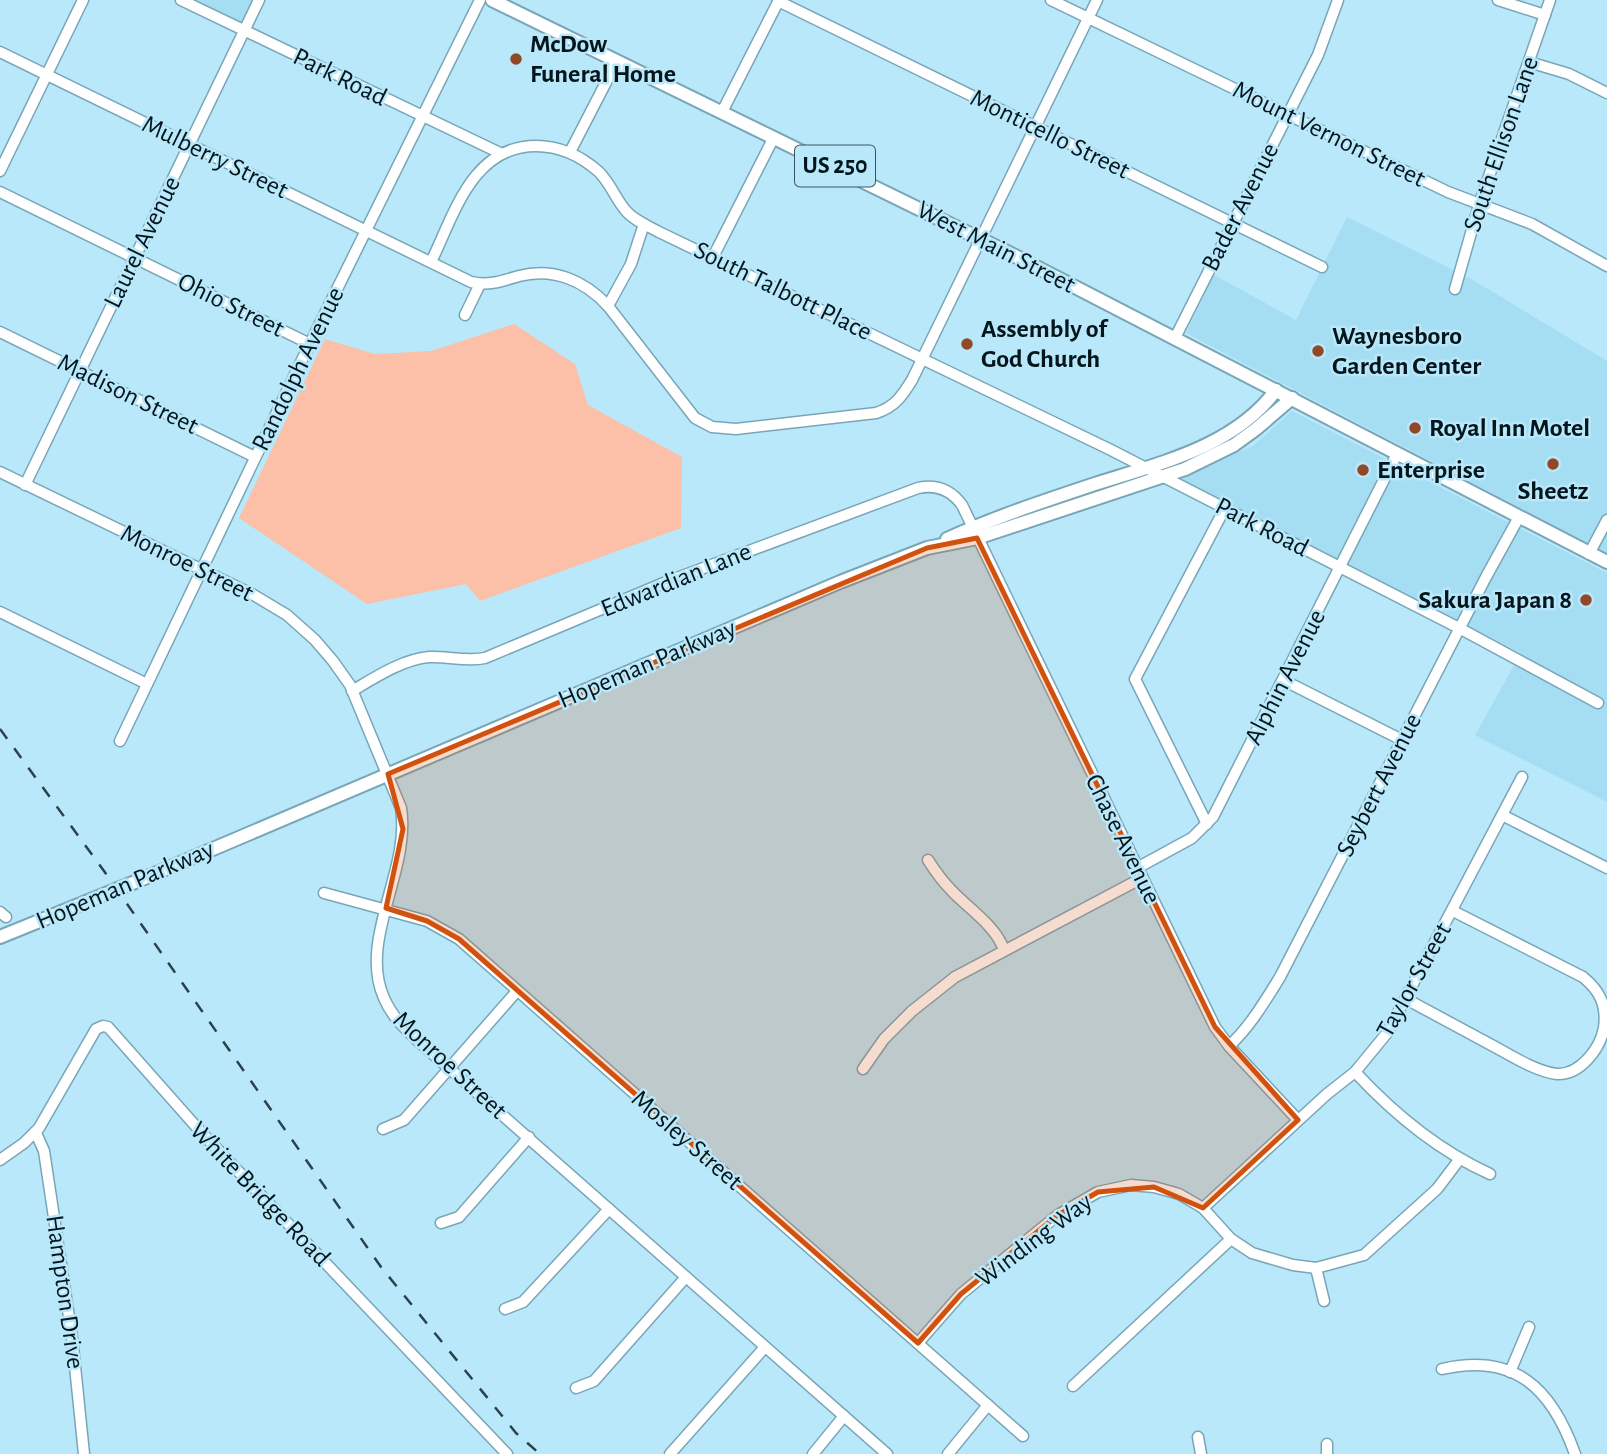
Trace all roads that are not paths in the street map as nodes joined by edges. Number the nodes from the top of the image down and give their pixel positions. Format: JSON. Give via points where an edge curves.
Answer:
{"nodes":[{"id":1,"x":83,"y":0,"type":"edge"},
{"id":2,"x":181,"y":0,"type":"edge"},
{"id":3,"x":259,"y":0,"type":"edge"},
{"id":4,"x":481,"y":0,"type":"edge"},
{"id":5,"x":492,"y":0,"type":"edge"},
{"id":6,"x":779,"y":0,"type":"edge"},
{"id":7,"x":1051,"y":0,"type":"edge"},
{"id":8,"x":1097,"y":0,"type":"edge"},
{"id":9,"x":1338,"y":0,"type":"edge"},
{"id":10,"x":1498,"y":0,"type":"edge"},
{"id":11,"x":1550,"y":0,"type":"edge"},
{"id":12,"x":1545,"y":15,"type":"junction"},
{"id":13,"x":1089,"y":18,"type":"junction"},
{"id":14,"x":244,"y":31,"type":"junction"},
{"id":15,"x":0,"y":52,"type":"edge"},
{"id":16,"x":617,"y":61,"type":"junction"},
{"id":17,"x":1530,"y":62,"type":"junction"},
{"id":18,"x":47,"y":75,"type":"junction"},
{"id":19,"x":1607,"y":93,"type":"edge"},
{"id":20,"x":722,"y":112,"type":"junction"},
{"id":21,"x":1288,"y":114,"type":"junction"},
{"id":22,"x":422,"y":117,"type":"junction"},
{"id":23,"x":1035,"y":128,"type":"junction"},
{"id":24,"x":774,"y":137,"type":"junction"},
{"id":25,"x":189,"y":144,"type":"junction"},
{"id":26,"x":570,"y":152,"type":"junction"},
{"id":27,"x":499,"y":153,"type":"junction"},
{"id":28,"x":0,"y":171,"type":"edge"},
{"id":29,"x":0,"y":192,"type":"edge"},
{"id":30,"x":1479,"y":205,"type":"junction"},
{"id":31,"x":1232,"y":223,"type":"junction"},
{"id":32,"x":644,"y":224,"type":"junction"},
{"id":33,"x":366,"y":231,"type":"junction"},
{"id":34,"x":981,"y":239,"type":"junction"},
{"id":35,"x":713,"y":257,"type":"junction"},
{"id":36,"x":134,"y":258,"type":"junction"},
{"id":37,"x":431,"y":262,"type":"junction"},
{"id":38,"x":1607,"y":266,"type":"edge"},
{"id":39,"x":1322,"y":267,"type":"dead end"},
{"id":40,"x":480,"y":284,"type":"junction"},
{"id":41,"x":1455,"y":289,"type":"dead end"},
{"id":42,"x":608,"y":306,"type":"junction"},
{"id":43,"x":465,"y":315,"type":"dead end"},
{"id":44,"x":0,"y":332,"type":"edge"},
{"id":45,"x":1175,"y":338,"type":"junction"},
{"id":46,"x":310,"y":344,"type":"junction"},
{"id":47,"x":922,"y":359,"type":"junction"},
{"id":48,"x":80,"y":371,"type":"junction"},
{"id":49,"x":1276,"y":390,"type":"junction"},
{"id":50,"x":1292,"y":398,"type":"junction"},
{"id":51,"x":1397,"y":454,"type":"junction"},
{"id":52,"x":255,"y":457,"type":"junction"},
{"id":53,"x":1147,"y":468,"type":"junction"},
{"id":54,"x":0,"y":472,"type":"edge"},
{"id":55,"x":1163,"y":477,"type":"junction"},
{"id":56,"x":25,"y":485,"type":"junction"},
{"id":57,"x":1225,"y":508,"type":"junction"},
{"id":58,"x":1519,"y":517,"type":"junction"},
{"id":59,"x":1607,"y":520,"type":"edge"},
{"id":60,"x":975,"y":533,"type":"junction"},
{"id":61,"x":1590,"y":554,"type":"junction"},
{"id":62,"x":1607,"y":562,"type":"edge"},
{"id":63,"x":1341,"y":568,"type":"junction"},
{"id":64,"x":202,"y":570,"type":"junction"},
{"id":65,"x":0,"y":612,"type":"edge"},
{"id":66,"x":1459,"y":628,"type":"junction"},
{"id":67,"x":1283,"y":680,"type":"junction"},
{"id":68,"x":147,"y":684,"type":"junction"},
{"id":69,"x":352,"y":691,"type":"junction"},
{"id":70,"x":1598,"y":703,"type":"dead end"},
{"id":71,"x":1402,"y":740,"type":"junction"},
{"id":72,"x":120,"y":741,"type":"dead end"},
{"id":73,"x":388,"y":774,"type":"junction"},
{"id":74,"x":1522,"y":777,"type":"dead end"},
{"id":75,"x":1502,"y":815,"type":"junction"},
{"id":76,"x":1208,"y":824,"type":"junction"},
{"id":77,"x":928,"y":860,"type":"dead end"},
{"id":78,"x":1607,"y":868,"type":"edge"},
{"id":79,"x":1140,"y":873,"type":"junction"},
{"id":80,"x":324,"y":893,"type":"dead end"},
{"id":81,"x":386,"y":908,"type":"junction"},
{"id":82,"x":1453,"y":911,"type":"junction"},
{"id":83,"x":0,"y":937,"type":"edge"},
{"id":84,"x":1004,"y":950,"type":"junction"},
{"id":85,"x":517,"y":990,"type":"junction"},
{"id":86,"x":1406,"y":999,"type":"junction"},
{"id":87,"x":1229,"y":1046,"type":"junction"},
{"id":88,"x":449,"y":1068,"type":"junction"},
{"id":89,"x":863,"y":1069,"type":"dead end"},
{"id":90,"x":1354,"y":1072,"type":"junction"},
{"id":91,"x":1298,"y":1120,"type":"junction"},
{"id":92,"x":383,"y":1129,"type":"dead end"},
{"id":93,"x":36,"y":1132,"type":"junction"},
{"id":94,"x":529,"y":1137,"type":"junction"},
{"id":95,"x":0,"y":1160,"type":"edge"},
{"id":96,"x":1459,"y":1160,"type":"junction"},
{"id":97,"x":1490,"y":1174,"type":"dead end"},
{"id":98,"x":1203,"y":1208,"type":"junction"},
{"id":99,"x":609,"y":1209,"type":"junction"},
{"id":100,"x":441,"y":1223,"type":"dead end"},
{"id":101,"x":1231,"y":1238,"type":"junction"},
{"id":102,"x":1316,"y":1268,"type":"junction"},
{"id":103,"x":687,"y":1278,"type":"junction"},
{"id":104,"x":1324,"y":1301,"type":"dead end"},
{"id":105,"x":505,"y":1309,"type":"dead end"},
{"id":106,"x":1529,"y":1327,"type":"dead end"},
{"id":107,"x":918,"y":1343,"type":"junction"},
{"id":108,"x":765,"y":1347,"type":"junction"},
{"id":109,"x":1442,"y":1369,"type":"dead end"},
{"id":110,"x":1510,"y":1372,"type":"junction"},
{"id":111,"x":1073,"y":1386,"type":"dead end"},
{"id":112,"x":576,"y":1388,"type":"dead end"},
{"id":113,"x":988,"y":1405,"type":"junction"},
{"id":114,"x":844,"y":1416,"type":"junction"},
{"id":115,"x":1023,"y":1436,"type":"dead end"},
{"id":116,"x":1198,"y":1437,"type":"dead end"},
{"id":117,"x":84,"y":1454,"type":"edge"},
{"id":118,"x":507,"y":1454,"type":"edge"},
{"id":119,"x":670,"y":1454,"type":"edge"},
{"id":120,"x":813,"y":1454,"type":"edge"},
{"id":121,"x":887,"y":1454,"type":"edge"},
{"id":122,"x":948,"y":1454,"type":"edge"},
{"id":123,"x":1201,"y":1454,"type":"edge"},
{"id":124,"x":1575,"y":1454,"type":"edge"}],
"edges":[{"from":1,"to":18,"type":"street"},
{"from":2,"to":14,"type":"street","name":"Park Road"},
{"from":3,"to":14,"type":"street","name":"Laurel Avenue"},
{"from":4,"to":22,"type":"street","name":"Randolph Avenue"},
{"from":5,"to":16,"type":"main road","name":"West Main Street","number":"US 250"},
{"from":6,"to":20,"type":"street"},
{"from":6,"to":23,"type":"street","name":"Monticello Street"},
{"from":7,"to":13,"type":"street","name":"Mount Vernon Street"},
{"from":8,"to":13,"type":"street"},
{"from":9,"to":21,"type":"street","name":"Bader Avenue","via":[[1318,55]]},
{"from":10,"to":12,"type":"street"},
{"from":11,"to":12,"type":"street","name":"South Ellison Lane"},
{"from":12,"to":17,"type":"street","name":"South Ellison Lane"},
{"from":13,"to":21,"type":"street","name":"Mount Vernon Street"},
{"from":13,"to":23,"type":"street"},
{"from":14,"to":22,"type":"street","name":"Park Road"},
{"from":14,"to":25,"type":"street","name":"Laurel Avenue"},
{"from":15,"to":18,"type":"street","name":"Mulberry Street"},
{"from":16,"to":20,"type":"main road","name":"West Main Street","number":"US 250"},
{"from":16,"to":26,"type":"street"},
{"from":17,"to":19,"type":"street"},
{"from":17,"to":30,"type":"street","name":"South Ellison Lane"},
{"from":18,"to":25,"type":"street","name":"Mulberry Street"},
{"from":18,"to":28,"type":"street"},
{"from":20,"to":24,"type":"main road","name":"West Main Street","number":"US 250"},
{"from":21,"to":30,"type":"street","name":"Mount Vernon Street"},
{"from":21,"to":31,"type":"street","name":"Bader Avenue"},
{"from":22,"to":27,"type":"street","name":"Park Road"},
{"from":22,"to":33,"type":"street","name":"Randolph Avenue"},
{"from":23,"to":31,"type":"street","name":"Monticello Street"},
{"from":23,"to":34,"type":"street"},
{"from":24,"to":34,"type":"main road","name":"West Main Street","number":"US 250"},
{"from":24,"to":35,"type":"street"},
{"from":25,"to":33,"type":"street","name":"Mulberry Street"},
{"from":25,"to":36,"type":"street","name":"Laurel Avenue"},
{"from":26,"to":27,"type":"street","via":[[540,146]]},
{"from":26,"to":32,"type":"street","name":"South Talbott Place","via":[[598,172],[628,214]]},
{"from":27,"to":37,"type":"street","via":[[471,181]]},
{"from":29,"to":36,"type":"street","name":"Ohio Street"},
{"from":30,"to":38,"type":"street","name":"Mount Vernon Street","via":[[1532,224]]},
{"from":30,"to":41,"type":"street","name":"South Ellison Lane"},
{"from":31,"to":39,"type":"street","name":"Monticello Street"},
{"from":31,"to":45,"type":"street","name":"Bader Avenue"},
{"from":32,"to":35,"type":"street","name":"South Talbott Place"},
{"from":32,"to":42,"type":"street","via":[[631,264]]},
{"from":33,"to":37,"type":"street","name":"Mulberry Street"},
{"from":33,"to":46,"type":"street","name":"Randolph Avenue"},
{"from":34,"to":45,"type":"main road","name":"West Main Street","number":"US 250"},
{"from":34,"to":47,"type":"street"},
{"from":35,"to":47,"type":"street","name":"South Talbott Place"},
{"from":36,"to":46,"type":"street","name":"Ohio Street"},
{"from":36,"to":48,"type":"street","name":"Laurel Avenue"},
{"from":37,"to":40,"type":"street","name":"Mulberry Street"},
{"from":40,"to":42,"type":"street","via":[[532,274],[556,275],[587,287]]},
{"from":40,"to":43,"type":"street"},
{"from":42,"to":47,"type":"street","via":[[682,404],[712,427],[736,429],[884,410],[901,399]]},
{"from":44,"to":48,"type":"street","name":"Madison Street"},
{"from":45,"to":49,"type":"main road","name":"West Main Street","number":"US 250"},
{"from":46,"to":52,"type":"street","name":"Randolph Avenue"},
{"from":47,"to":53,"type":"street","name":"Park Road"},
{"from":48,"to":52,"type":"street","name":"Madison Street"},
{"from":48,"to":56,"type":"street","name":"Laurel Avenue"},
{"from":49,"to":50,"type":"main road","name":"West Main Street","number":"US 250"},
{"from":49,"to":53,"type":"main road","via":[[1263,408],[1225,434]]},
{"from":50,"to":51,"type":"main road","name":"West Main Street","number":"US 250"},
{"from":50,"to":55,"type":"main road","via":[[1234,445]]},
{"from":51,"to":58,"type":"main road","name":"West Main Street","number":"US 250"},
{"from":51,"to":63,"type":"street","name":"Alphin Avenue"},
{"from":52,"to":64,"type":"street","name":"Randolph Avenue"},
{"from":53,"to":55,"type":"street","name":"Park Road"},
{"from":53,"to":60,"type":"main road"},
{"from":54,"to":56,"type":"street","name":"Monroe Street"},
{"from":55,"to":57,"type":"street","name":"Park Road"},
{"from":55,"to":60,"type":"main road"},
{"from":56,"to":64,"type":"street","name":"Monroe Street"},
{"from":57,"to":63,"type":"street","name":"Park Road"},
{"from":57,"to":76,"type":"street","via":[[1135,679]]},
{"from":58,"to":61,"type":"main road","name":"West Main Street","number":"US 250"},
{"from":58,"to":66,"type":"street","name":"Seybert Avenue"},
{"from":59,"to":61,"type":"street"},
{"from":60,"to":69,"type":"street","name":"Edwardian Lane","via":[[953,495],[936,486],[918,488],[666,582],[485,658],[418,659]]},
{"from":60,"to":73,"type":"main road","name":"Hopeman Parkway","via":[[927,548],[639,666]]},
{"from":60,"to":79,"type":"street","name":"Chase Avenue"},
{"from":61,"to":62,"type":"main road","name":"West Main Street","number":"US 250"},
{"from":63,"to":66,"type":"street","name":"Park Road"},
{"from":63,"to":67,"type":"street","name":"Alphin Avenue"},
{"from":64,"to":68,"type":"street","name":"Randolph Avenue"},
{"from":64,"to":69,"type":"street","name":"Monroe Street","via":[[287,615],[333,661]]},
{"from":65,"to":68,"type":"street"},
{"from":66,"to":70,"type":"street","name":"Park Road"},
{"from":66,"to":71,"type":"street","name":"Seybert Avenue"},
{"from":67,"to":71,"type":"street"},
{"from":67,"to":76,"type":"street","name":"Alphin Avenue"},
{"from":68,"to":72,"type":"street","name":"Randolph Avenue"},
{"from":69,"to":73,"type":"street","name":"Monroe Street"},
{"from":71,"to":87,"type":"street","name":"Seybert Avenue","via":[[1280,977]]},
{"from":73,"to":81,"type":"street","name":"Monroe Street","via":[[401,808],[403,829]]},
{"from":73,"to":83,"type":"main road","name":"Hopeman Parkway","bridge":true},
{"from":74,"to":75,"type":"street","name":"Taylor Street"},
{"from":75,"to":78,"type":"street"},
{"from":75,"to":82,"type":"street","name":"Taylor Street"},
{"from":76,"to":79,"type":"street","name":"Alphin Avenue"},
{"from":77,"to":84,"type":"street","via":[[950,890],[992,930]]},
{"from":79,"to":84,"type":"street","name":"Alphin Avenue"},
{"from":79,"to":87,"type":"street","name":"Chase Avenue","via":[[1206,1011]]},
{"from":80,"to":81,"type":"street","name":"Mosley Street"},
{"from":81,"to":85,"type":"street","name":"Mosley Street","via":[[449,932]]},
{"from":81,"to":88,"type":"street","name":"Monroe Street","via":[[376,964],[383,998],[407,1030]]},
{"from":82,"to":86,"type":"street","name":"Taylor Street"},
{"from":82,"to":86,"type":"street","via":[[1598,989],[1605,1007],[1599,1043],[1587,1061],[1556,1074],[1528,1064]]},
{"from":84,"to":89,"type":"street","name":"Alphin Avenue","via":[[924,1000],[884,1039]]},
{"from":85,"to":88,"type":"street"},
{"from":85,"to":107,"type":"street","name":"Mosley Street"},
{"from":86,"to":90,"type":"street","name":"Taylor Street","via":[[1387,1033]]},
{"from":87,"to":91,"type":"street","name":"Chase Avenue"},
{"from":88,"to":92,"type":"street","via":[[404,1120]]},
{"from":88,"to":94,"type":"street","name":"Monroe Street"},
{"from":90,"to":91,"type":"street","name":"Taylor Street"},
{"from":90,"to":96,"type":"street","via":[[1419,1133]]},
{"from":91,"to":98,"type":"street","name":"Taylor Street"},
{"from":93,"to":95,"type":"street"},
{"from":93,"to":117,"type":"street","name":"Hampton Drive","via":[[44,1151],[72,1337]]},
{"from":93,"to":118,"type":"street","name":"White Bridge Road","via":[[96,1029],[108,1027],[185,1115]]},
{"from":94,"to":99,"type":"street","name":"Monroe Street"},
{"from":94,"to":100,"type":"street","via":[[459,1217]]},
{"from":96,"to":97,"type":"street"},
{"from":96,"to":102,"type":"street","name":"Winding Way","via":[[1437,1189],[1364,1255]]},
{"from":98,"to":101,"type":"street","name":"Winding Way"},
{"from":98,"to":107,"type":"street","name":"Winding Way","via":[[1180,1194],[1154,1187],[1131,1185],[1098,1192],[1058,1215],[961,1294]]},
{"from":99,"to":103,"type":"street","name":"Monroe Street"},
{"from":99,"to":105,"type":"street","via":[[523,1303]]},
{"from":101,"to":102,"type":"street","name":"Winding Way","via":[[1268,1259]]},
{"from":101,"to":111,"type":"street"},
{"from":102,"to":104,"type":"street"},
{"from":103,"to":108,"type":"street","name":"Monroe Street"},
{"from":103,"to":112,"type":"street","via":[[594,1381]]},
{"from":106,"to":110,"type":"street"},
{"from":107,"to":113,"type":"street","name":"Mosley Street"},
{"from":108,"to":114,"type":"street","name":"Monroe Street"},
{"from":108,"to":119,"type":"street"},
{"from":109,"to":110,"type":"street","via":[[1466,1365]]},
{"from":110,"to":124,"type":"street","via":[[1532,1384],[1555,1409]]},
{"from":113,"to":115,"type":"street","name":"Mosley Street"},
{"from":113,"to":122,"type":"street"},
{"from":114,"to":120,"type":"street"},
{"from":114,"to":121,"type":"street","name":"Monroe Street"},
{"from":116,"to":123,"type":"street"}]}
